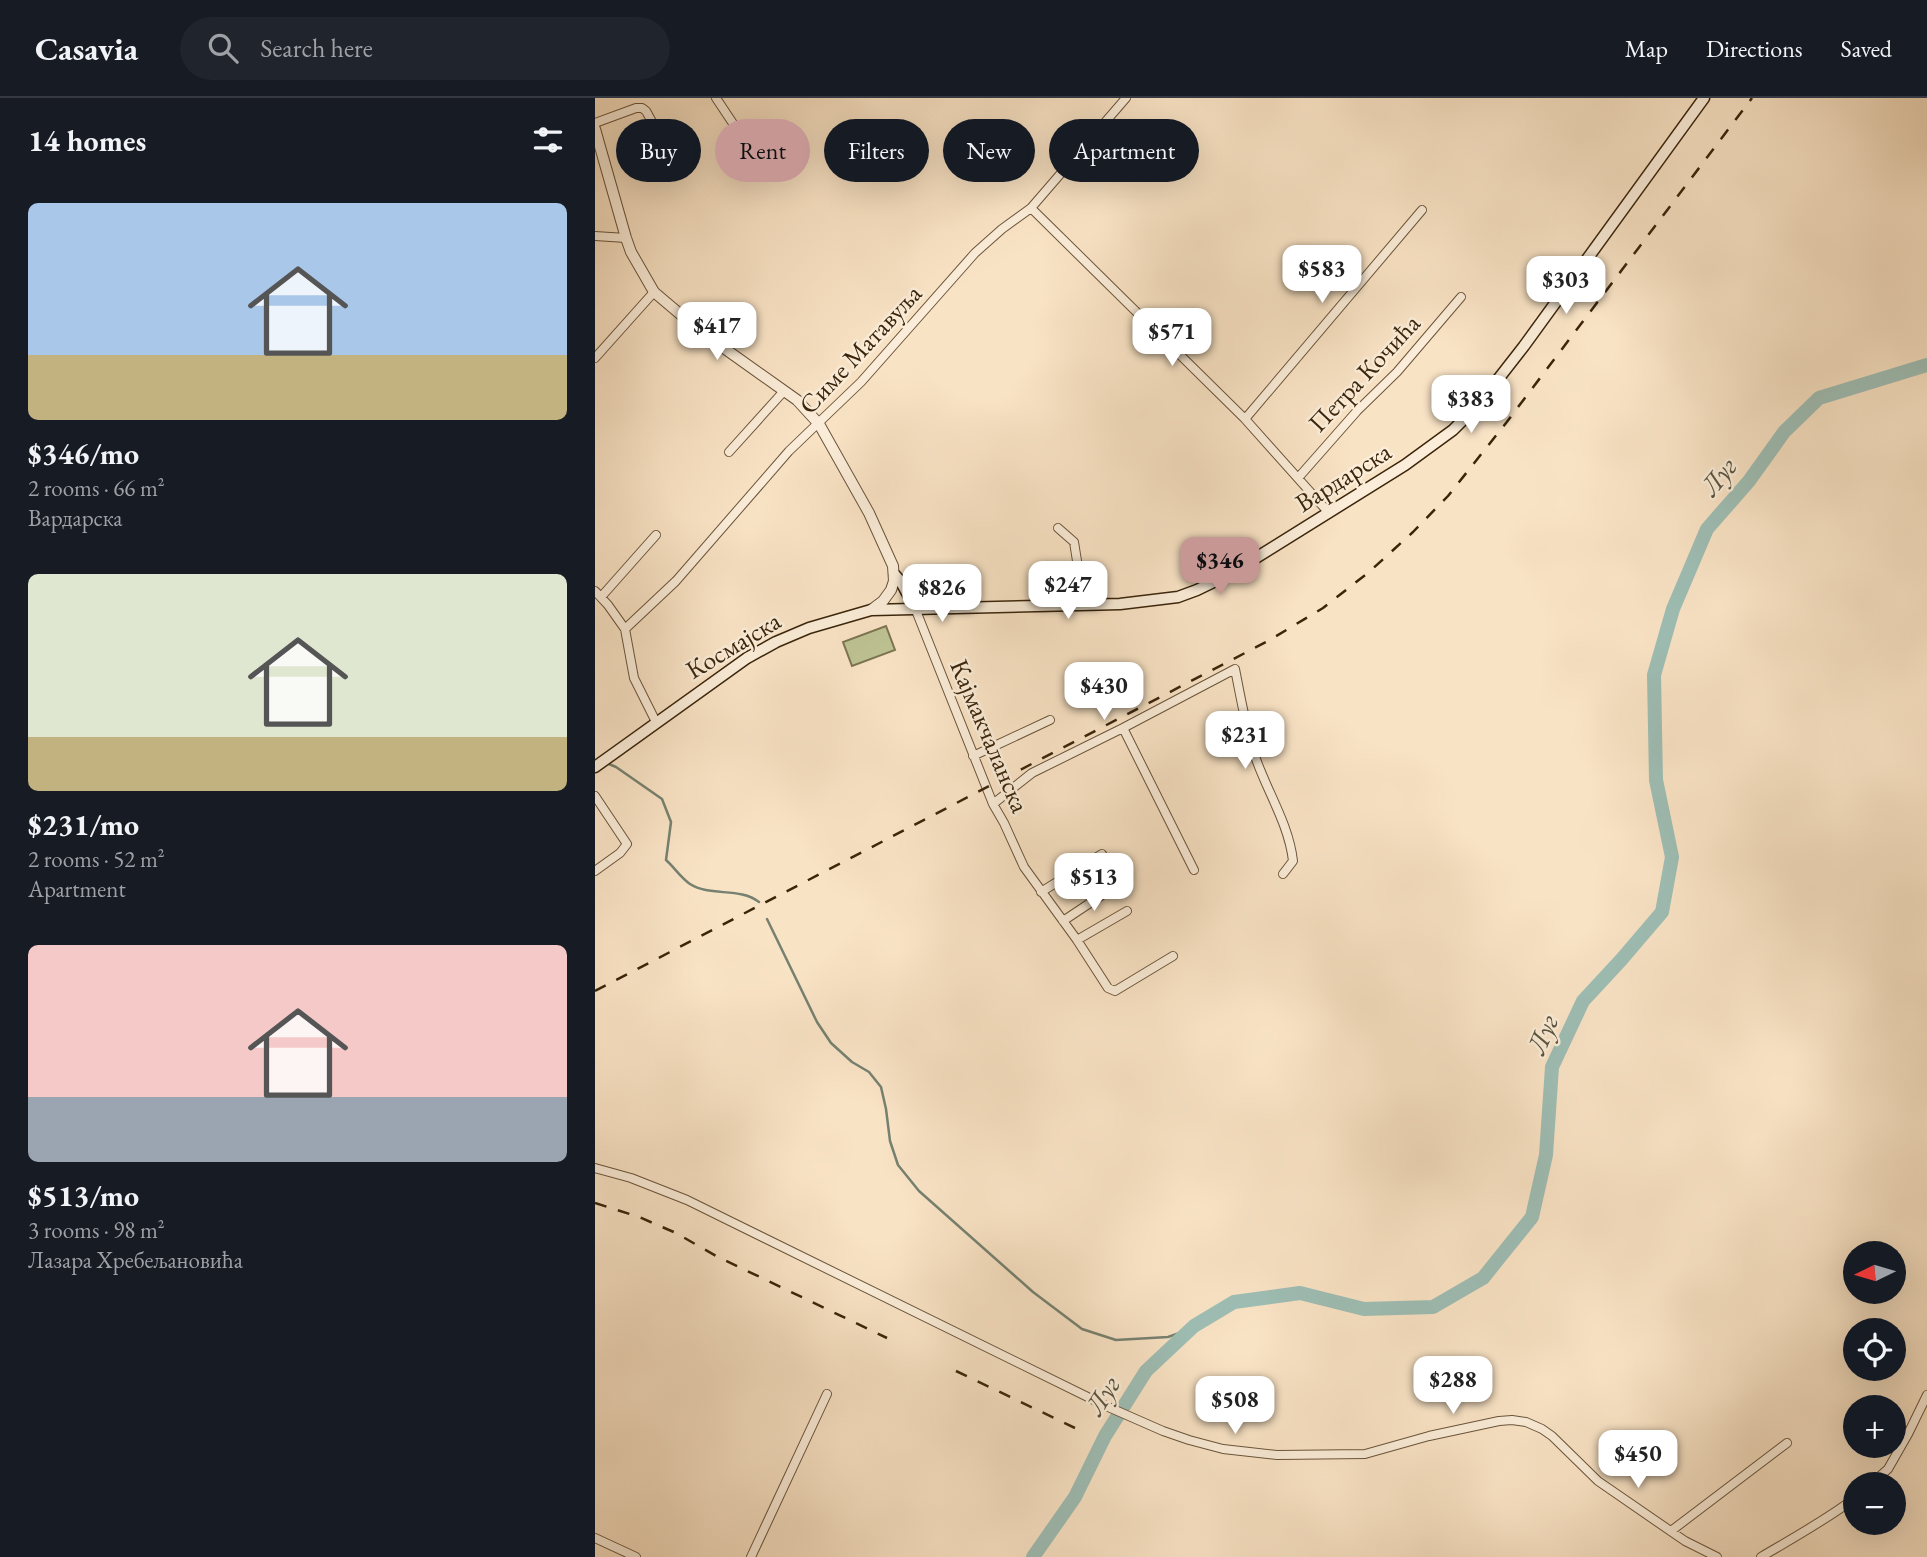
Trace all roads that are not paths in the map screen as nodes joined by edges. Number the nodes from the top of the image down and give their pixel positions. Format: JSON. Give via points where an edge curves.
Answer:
{"nodes":[{"id":1,"x":716,"y":98,"type":"edge"},
{"id":2,"x":1126,"y":98,"type":"edge"},
{"id":3,"x":1704,"y":98,"type":"edge"},
{"id":4,"x":650,"y":119,"type":"edge"},
{"id":5,"x":730,"y":119,"type":"edge"},
{"id":6,"x":595,"y":123,"type":"edge"},
{"id":7,"x":595,"y":129,"type":"edge"},
{"id":8,"x":1031,"y":208,"type":"junction"},
{"id":9,"x":1422,"y":210,"type":"dead end"},
{"id":10,"x":595,"y":236,"type":"edge"},
{"id":11,"x":626,"y":238,"type":"junction"},
{"id":12,"x":655,"y":292,"type":"junction"},
{"id":13,"x":1461,"y":297,"type":"dead end"},
{"id":14,"x":595,"y":358,"type":"edge"},
{"id":15,"x":784,"y":391,"type":"junction"},
{"id":16,"x":1245,"y":419,"type":"junction"},
{"id":17,"x":819,"y":424,"type":"junction"},
{"id":18,"x":729,"y":452,"type":"dead end"},
{"id":19,"x":1298,"y":478,"type":"junction"},
{"id":20,"x":1329,"y":513,"type":"junction"},
{"id":21,"x":1058,"y":528,"type":"dead end"},
{"id":22,"x":656,"y":535,"type":"dead end"},
{"id":23,"x":895,"y":575,"type":"junction"},
{"id":24,"x":598,"y":594,"type":"edge"},
{"id":25,"x":1084,"y":605,"type":"junction"},
{"id":26,"x":915,"y":608,"type":"junction"},
{"id":27,"x":871,"y":610,"type":"junction"},
{"id":28,"x":625,"y":629,"type":"junction"},
{"id":29,"x":1051,"y":720,"type":"dead end"},
{"id":30,"x":656,"y":722,"type":"junction"},
{"id":31,"x":1123,"y":728,"type":"junction"},
{"id":32,"x":973,"y":757,"type":"junction"},
{"id":33,"x":595,"y":767,"type":"edge"},
{"id":34,"x":595,"y":796,"type":"edge"},
{"id":35,"x":993,"y":804,"type":"junction"},
{"id":36,"x":1102,"y":854,"type":"dead end"},
{"id":37,"x":1194,"y":870,"type":"dead end"},
{"id":38,"x":595,"y":871,"type":"edge"},
{"id":39,"x":1283,"y":874,"type":"dead end"},
{"id":40,"x":1114,"y":887,"type":"dead end"},
{"id":41,"x":1041,"y":892,"type":"junction"},
{"id":42,"x":1127,"y":911,"type":"dead end"},
{"id":43,"x":1063,"y":921,"type":"junction"},
{"id":44,"x":1077,"y":940,"type":"junction"},
{"id":45,"x":1173,"y":956,"type":"dead end"},
{"id":46,"x":595,"y":1168,"type":"edge"},
{"id":47,"x":827,"y":1394,"type":"dead end"},
{"id":48,"x":1927,"y":1395,"type":"edge"},
{"id":49,"x":1787,"y":1443,"type":"dead end"},
{"id":50,"x":1885,"y":1472,"type":"edge"},
{"id":51,"x":1843,"y":1507,"type":"edge"},
{"id":52,"x":1671,"y":1531,"type":"junction"},
{"id":53,"x":595,"y":1538,"type":"edge"},
{"id":54,"x":636,"y":1557,"type":"edge"},
{"id":55,"x":751,"y":1557,"type":"edge"},
{"id":56,"x":1717,"y":1557,"type":"edge"},
{"id":57,"x":1761,"y":1557,"type":"edge"}],
"edges":[{"from":1,"to":5,"type":"street"},
{"from":2,"to":8,"type":"street","name":"Симе Матавуља"},
{"from":3,"to":20,"type":"main road","name":"Вардарска","via":[[1495,384],[1463,420],[1417,457]]},
{"from":4,"to":6,"type":"street","via":[[646,111],[636,108]]},
{"from":7,"to":11,"type":"street"},
{"from":8,"to":16,"type":"street"},
{"from":8,"to":17,"type":"street","name":"Симе Матавуља","via":[[975,253]]},
{"from":9,"to":16,"type":"street"},
{"from":10,"to":11,"type":"street"},
{"from":11,"to":12,"type":"street"},
{"from":12,"to":14,"type":"street"},
{"from":12,"to":15,"type":"street","via":[[700,331]]},
{"from":13,"to":19,"type":"street","name":"Петра Кочића"},
{"from":15,"to":17,"type":"street"},
{"from":15,"to":18,"type":"street"},
{"from":16,"to":19,"type":"street"},
{"from":17,"to":23,"type":"street","via":[[869,513]]},
{"from":17,"to":28,"type":"street","name":"Симе Матавуља","via":[[789,451],[676,581]]},
{"from":19,"to":20,"type":"street"},
{"from":20,"to":25,"type":"main road","name":"Вардарска","via":[[1240,569],[1191,593]]},
{"from":21,"to":25,"type":"street","via":[[1074,542]]},
{"from":22,"to":24,"type":"street"},
{"from":23,"to":26,"type":"main road"},
{"from":23,"to":27,"type":"street","via":[[888,595]]},
{"from":24,"to":28,"type":"street"},
{"from":25,"to":26,"type":"main road","name":"Вардарска"},
{"from":26,"to":27,"type":"main road","name":"Космајска"},
{"from":26,"to":32,"type":"street","name":"Кајмакчаланска"},
{"from":27,"to":30,"type":"main road","name":"Космајска","via":[[769,645]]},
{"from":28,"to":30,"type":"street","via":[[634,678]]},
{"from":29,"to":32,"type":"street"},
{"from":30,"to":33,"type":"main road","name":"Космајска"},
{"from":31,"to":35,"type":"street","via":[[1033,773]]},
{"from":31,"to":37,"type":"street"},
{"from":31,"to":39,"type":"street","via":[[1235,669],[1255,757],[1291,847],[1293,861]]},
{"from":32,"to":35,"type":"street","name":"Кајмакчаланска"},
{"from":34,"to":38,"type":"street","via":[[627,844]]},
{"from":35,"to":41,"type":"street","name":"Кајмакчаланска"},
{"from":36,"to":41,"type":"street"},
{"from":40,"to":43,"type":"street"},
{"from":41,"to":43,"type":"street","name":"Кајмакчаланска"},
{"from":42,"to":44,"type":"street"},
{"from":43,"to":44,"type":"street","name":"Кајмакчаланска"},
{"from":44,"to":45,"type":"street","name":"Кајмакчаланска","via":[[1111,991]]},
{"from":46,"to":52,"type":"street","via":[[687,1199],[1106,1406],[1189,1440],[1248,1453],[1365,1454],[1499,1420],[1526,1422],[1552,1436],[1598,1480]]},
{"from":47,"to":55,"type":"street"},
{"from":48,"to":50,"type":"street"},
{"from":49,"to":52,"type":"street"},
{"from":51,"to":57,"type":"street"},
{"from":52,"to":56,"type":"street"},
{"from":53,"to":54,"type":"street"}]}
